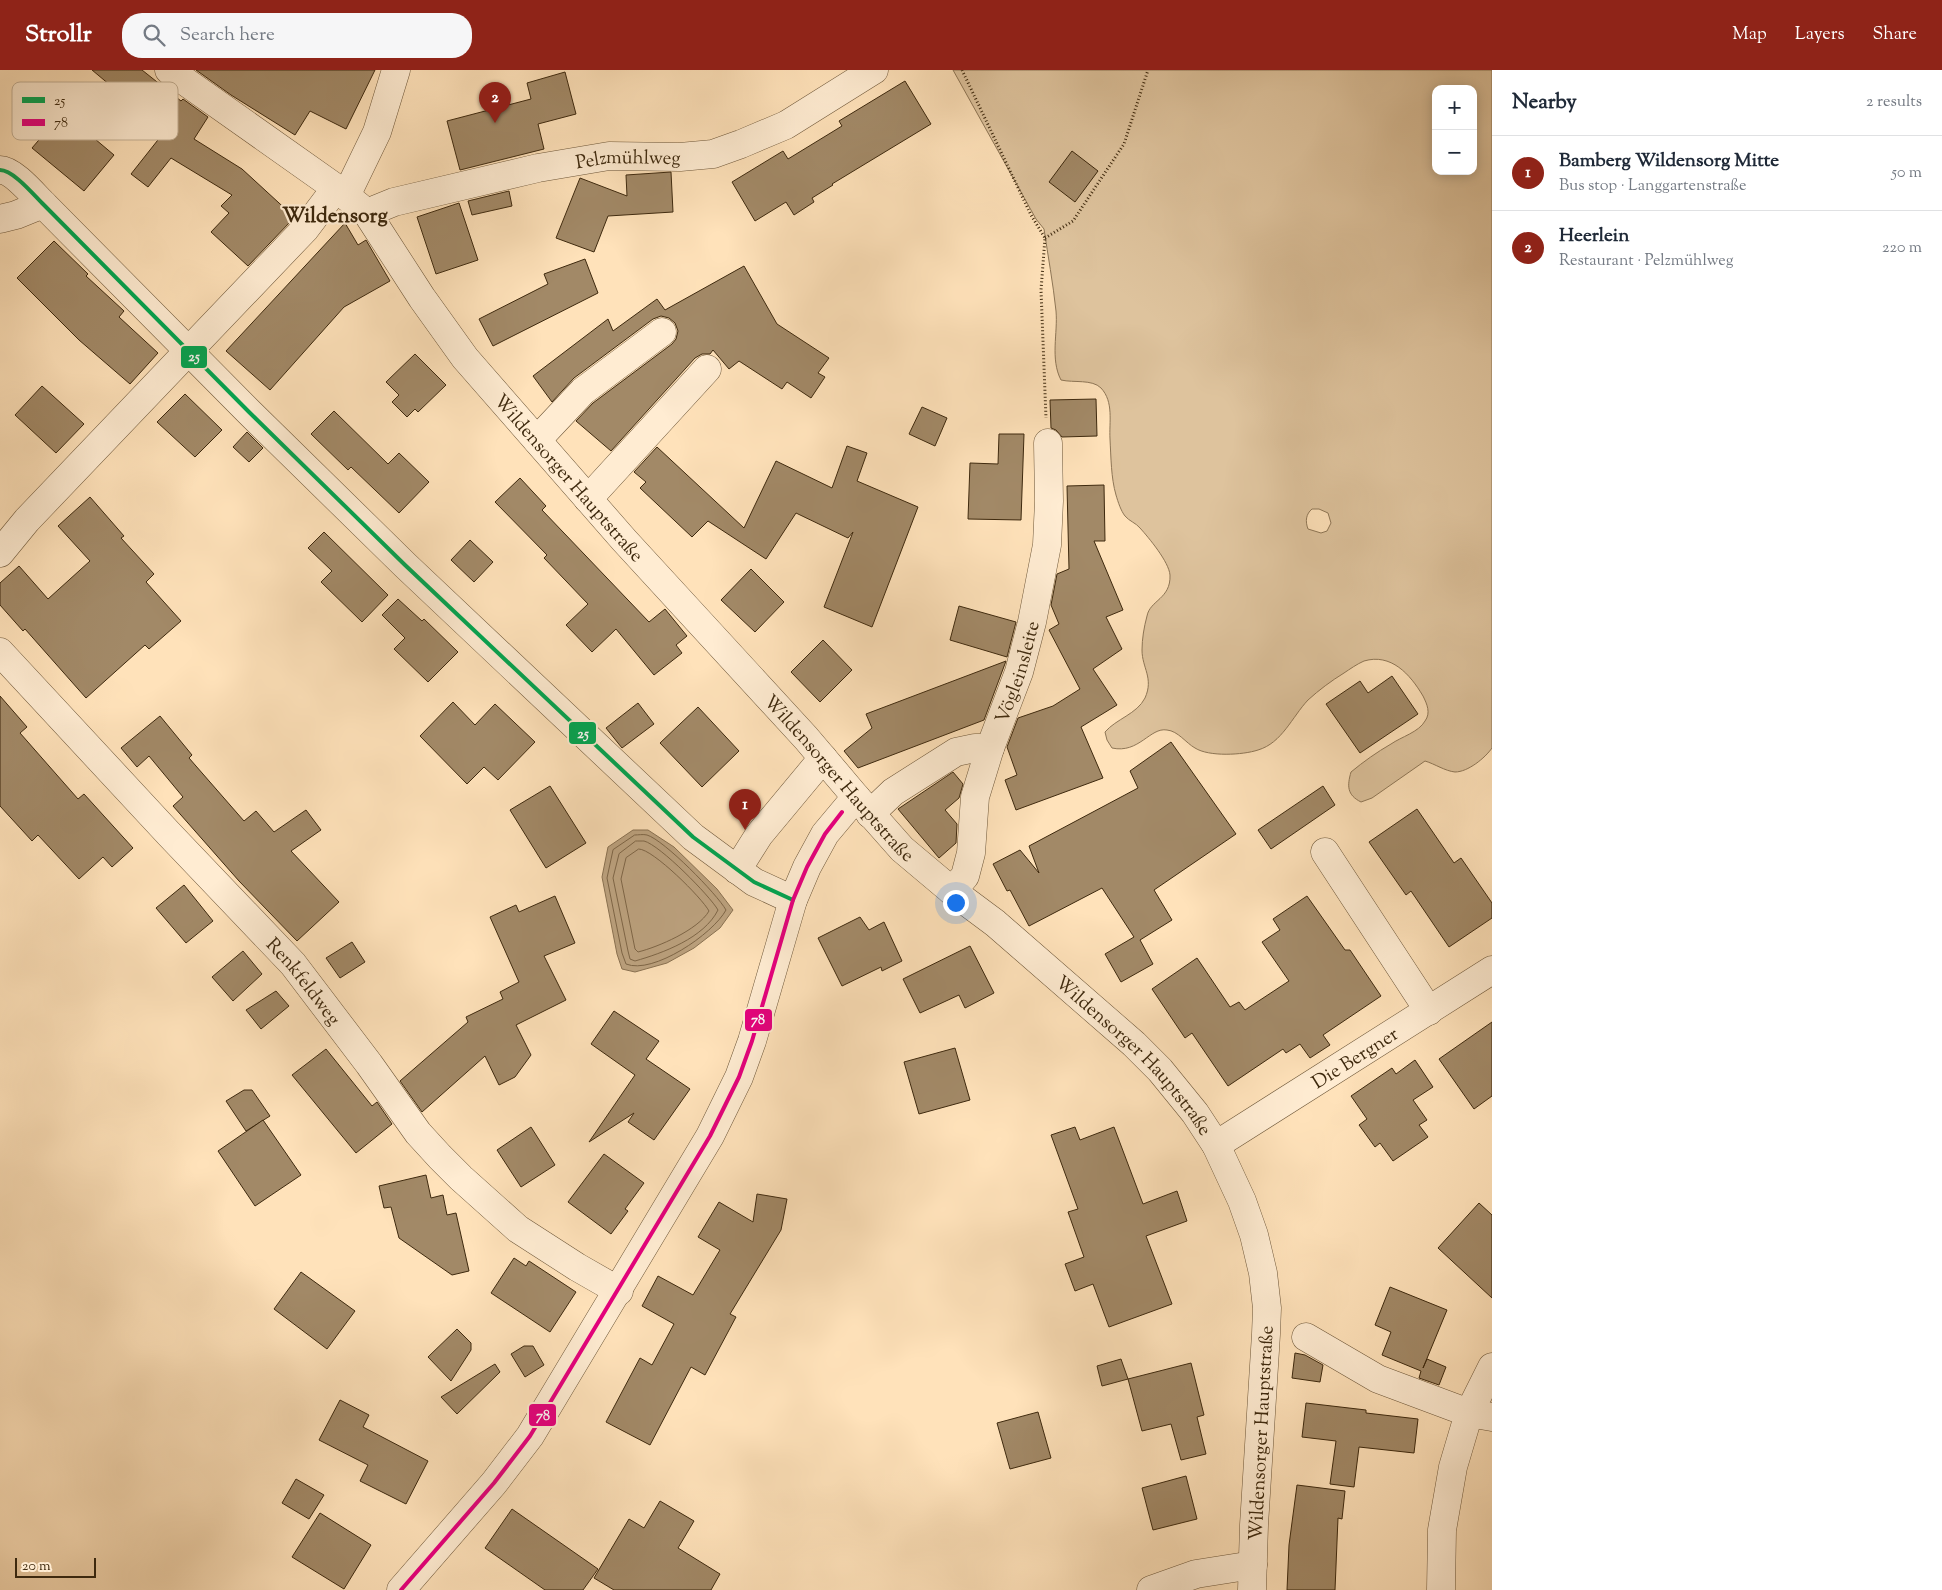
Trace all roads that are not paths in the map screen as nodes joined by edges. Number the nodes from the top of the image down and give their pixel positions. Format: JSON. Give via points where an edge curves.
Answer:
{"nodes":[{"id":1,"x":169,"y":70,"type":"edge"},
{"id":2,"x":396,"y":70,"type":"edge"},
{"id":3,"x":874,"y":70,"type":"edge"},
{"id":4,"x":0,"y":170,"type":"edge"},
{"id":5,"x":341,"y":192,"type":"junction"},
{"id":6,"x":43,"y":204,"type":"junction"},
{"id":7,"x":368,"y":213,"type":"junction"},
{"id":8,"x":0,"y":218,"type":"edge"},
{"id":9,"x":662,"y":332,"type":"dead end"},
{"id":10,"x":189,"y":350,"type":"junction"},
{"id":11,"x":707,"y":369,"type":"dead end"},
{"id":12,"x":537,"y":440,"type":"junction"},
{"id":13,"x":1048,"y":444,"type":"road end"},
{"id":14,"x":588,"y":499,"type":"junction"},
{"id":15,"x":0,"y":553,"type":"edge"},
{"id":16,"x":0,"y":652,"type":"edge"},
{"id":17,"x":990,"y":748,"type":"junction"},
{"id":18,"x":823,"y":758,"type":"junction"},
{"id":19,"x":863,"y":806,"type":"junction"},
{"id":20,"x":1325,"y":852,"type":"dead end"},
{"id":21,"x":737,"y":870,"type":"junction"},
{"id":22,"x":952,"y":891,"type":"junction"},
{"id":23,"x":794,"y":900,"type":"junction"},
{"id":24,"x":1492,"y":970,"type":"edge"},
{"id":25,"x":1429,"y":1012,"type":"junction"},
{"id":26,"x":1216,"y":1145,"type":"junction"},
{"id":27,"x":618,"y":1291,"type":"junction"},
{"id":28,"x":1306,"y":1337,"type":"dead end"},
{"id":29,"x":1492,"y":1367,"type":"edge"},
{"id":30,"x":1480,"y":1415,"type":"edge"},
{"id":31,"x":1252,"y":1578,"type":"edge"},
{"id":32,"x":401,"y":1590,"type":"edge"},
{"id":33,"x":1151,"y":1590,"type":"edge"},
{"id":34,"x":1441,"y":1590,"type":"edge"}],
"edges":[{"from":1,"to":5,"type":"street","name":"Wildensorger Hauptstraße"},
{"from":2,"to":5,"type":"street","via":[[377,132]]},
{"from":3,"to":7,"type":"street","name":"Pelzmühlweg","via":[[786,125],[713,154],[609,156],[538,168],[394,202]]},
{"from":4,"to":6,"type":"street","via":[[12,174]]},
{"from":5,"to":7,"type":"street","name":"Wildensorger Hauptstraße"},
{"from":5,"to":10,"type":"street"},
{"from":6,"to":8,"type":"street","via":[[16,216]]},
{"from":6,"to":10,"type":"street"},
{"from":7,"to":12,"type":"street","name":"Wildensorger Hauptstraße","via":[[465,358]]},
{"from":9,"to":12,"type":"street","via":[[583,391]]},
{"from":10,"to":15,"type":"street","via":[[27,520]]},
{"from":10,"to":21,"type":"street","via":[[412,572],[693,837]]},
{"from":11,"to":14,"type":"street"},
{"from":12,"to":14,"type":"street","name":"Wildensorger Hauptstraße"},
{"from":13,"to":17,"type":"street","name":"Vögleinsleite","via":[[1048,545],[1019,672]]},
{"from":14,"to":18,"type":"street","name":"Wildensorger Hauptstraße"},
{"from":16,"to":27,"type":"street","name":"Renkfeldweg","via":[[293,964],[418,1133],[440,1157],[518,1229]]},
{"from":17,"to":19,"type":"street","via":[[956,752],[893,792]]},
{"from":17,"to":22,"type":"street","name":"Vögleinsleite","via":[[975,797],[971,853],[965,876]]},
{"from":18,"to":19,"type":"street","name":"Wildensorger Hauptstraße"},
{"from":18,"to":21,"type":"street","via":[[759,835]]},
{"from":19,"to":22,"type":"street","name":"Wildensorger Hauptstraße","via":[[902,849]]},
{"from":19,"to":23,"type":"street","via":[[825,834],[806,867]]},
{"from":20,"to":25,"type":"street"},
{"from":21,"to":23,"type":"street","via":[[754,882]]},
{"from":22,"to":26,"type":"street","name":"Wildensorger Hauptstraße","via":[[996,923],[1134,1044],[1172,1084]]},
{"from":23,"to":27,"type":"street","via":[[739,1077],[710,1136]]},
{"from":24,"to":25,"type":"street","name":"Die Bergner"},
{"from":25,"to":26,"type":"street","name":"Die Bergner"},
{"from":26,"to":31,"type":"street","name":"Wildensorger Hauptstraße","via":[[1232,1176],[1254,1234],[1267,1308]]},
{"from":27,"to":32,"type":"street","via":[[530,1436],[494,1483]]},
{"from":28,"to":30,"type":"street","via":[[1378,1379]]},
{"from":29,"to":30,"type":"street"},
{"from":30,"to":34,"type":"street","via":[[1453,1467],[1442,1530]]},
{"from":31,"to":33,"type":"street","via":[[1196,1574]]}]}
